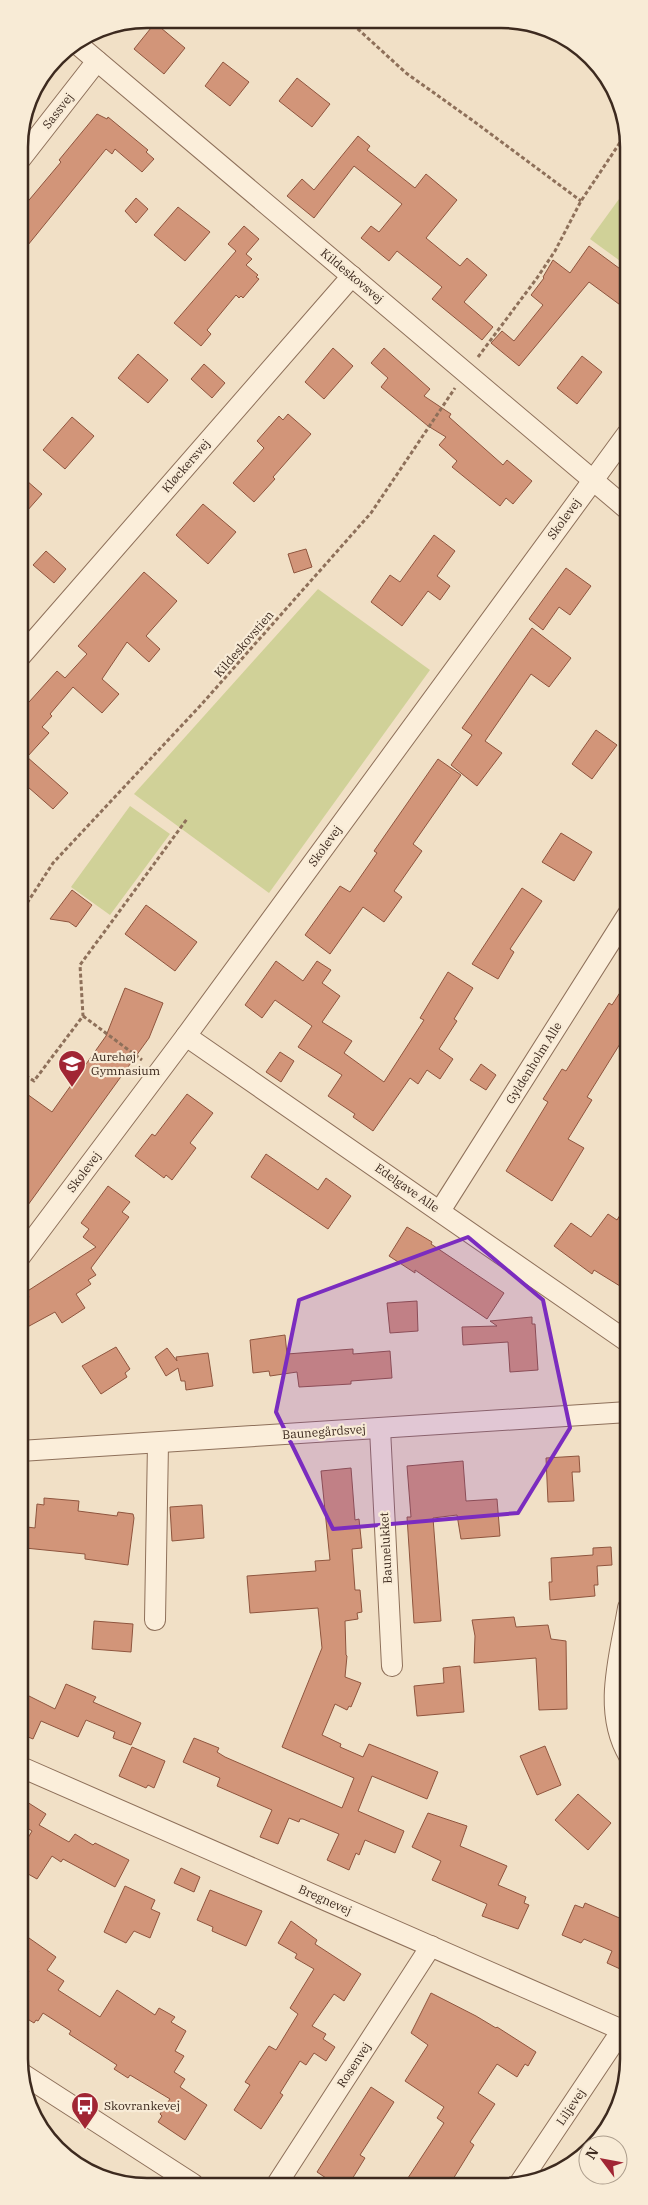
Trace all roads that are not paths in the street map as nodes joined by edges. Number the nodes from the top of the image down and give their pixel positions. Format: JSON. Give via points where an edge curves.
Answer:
{"nodes":[{"id":1,"x":81,"y":47,"type":"edge"},
{"id":2,"x":97,"y":61,"type":"junction"},
{"id":3,"x":28,"y":149,"type":"edge"},
{"id":4,"x":352,"y":276,"type":"junction"},
{"id":5,"x":620,"y":443,"type":"edge"},
{"id":6,"x":593,"y":480,"type":"junction"},
{"id":7,"x":620,"y":503,"type":"edge"},
{"id":8,"x":28,"y":648,"type":"edge"},
{"id":9,"x":620,"y":927,"type":"edge"},
{"id":10,"x":186,"y":1036,"type":"junction"},
{"id":11,"x":440,"y":1211,"type":"junction"},
{"id":12,"x":28,"y":1246,"type":"edge"},
{"id":13,"x":620,"y":1336,"type":"edge"},
{"id":14,"x":620,"y":1413,"type":"edge"},
{"id":15,"x":380,"y":1429,"type":"junction"},
{"id":16,"x":158,"y":1443,"type":"junction"},
{"id":17,"x":28,"y":1451,"type":"edge"},
{"id":18,"x":154,"y":1620,"type":"dead end"},
{"id":19,"x":620,"y":1655,"type":"edge"},
{"id":20,"x":392,"y":1666,"type":"dead end"},
{"id":21,"x":620,"y":1736,"type":"edge"},
{"id":22,"x":28,"y":1770,"type":"edge"},
{"id":23,"x":431,"y":1946,"type":"junction"},
{"id":24,"x":620,"y":2028,"type":"edge"},
{"id":25,"x":620,"y":2040,"type":"edge"},
{"id":26,"x":30,"y":2083,"type":"edge"},
{"id":27,"x":526,"y":2175,"type":"edge"},
{"id":28,"x":183,"y":2178,"type":"edge"},
{"id":29,"x":281,"y":2178,"type":"edge"}],
"edges":[{"from":1,"to":2,"type":"street","name":"Kildeskovsvej"},
{"from":2,"to":3,"type":"street","name":"Sassvej"},
{"from":2,"to":4,"type":"street","name":"Kildeskovsvej"},
{"from":4,"to":6,"type":"street","name":"Kildeskovsvej"},
{"from":4,"to":8,"type":"street","name":"Kløckersvej"},
{"from":5,"to":6,"type":"street","name":"Skolevej"},
{"from":6,"to":7,"type":"street","name":"Kildeskovsvej"},
{"from":6,"to":10,"type":"street","name":"Skolevej"},
{"from":9,"to":11,"type":"street","name":"Gyldenholm Alle"},
{"from":10,"to":11,"type":"street","name":"Edelgave Alle"},
{"from":10,"to":12,"type":"street","name":"Skolevej"},
{"from":11,"to":13,"type":"street","name":"Edelgave Alle"},
{"from":14,"to":15,"type":"street","name":"Baunegårdsvej"},
{"from":15,"to":16,"type":"street","name":"Baunegårdsvej"},
{"from":15,"to":20,"type":"street","name":"Baunelukket"},
{"from":16,"to":17,"type":"street","name":"Baunegårdsvej"},
{"from":16,"to":18,"type":"street"},
{"from":19,"to":21,"type":"street","via":[[613,1696]]},
{"from":22,"to":23,"type":"street","name":"Bregnevej"},
{"from":23,"to":24,"type":"street","name":"Bregnevej"},
{"from":23,"to":29,"type":"street","name":"Rosenvej"},
{"from":25,"to":27,"type":"street","name":"Liljevej"},
{"from":26,"to":28,"type":"street"}]}
